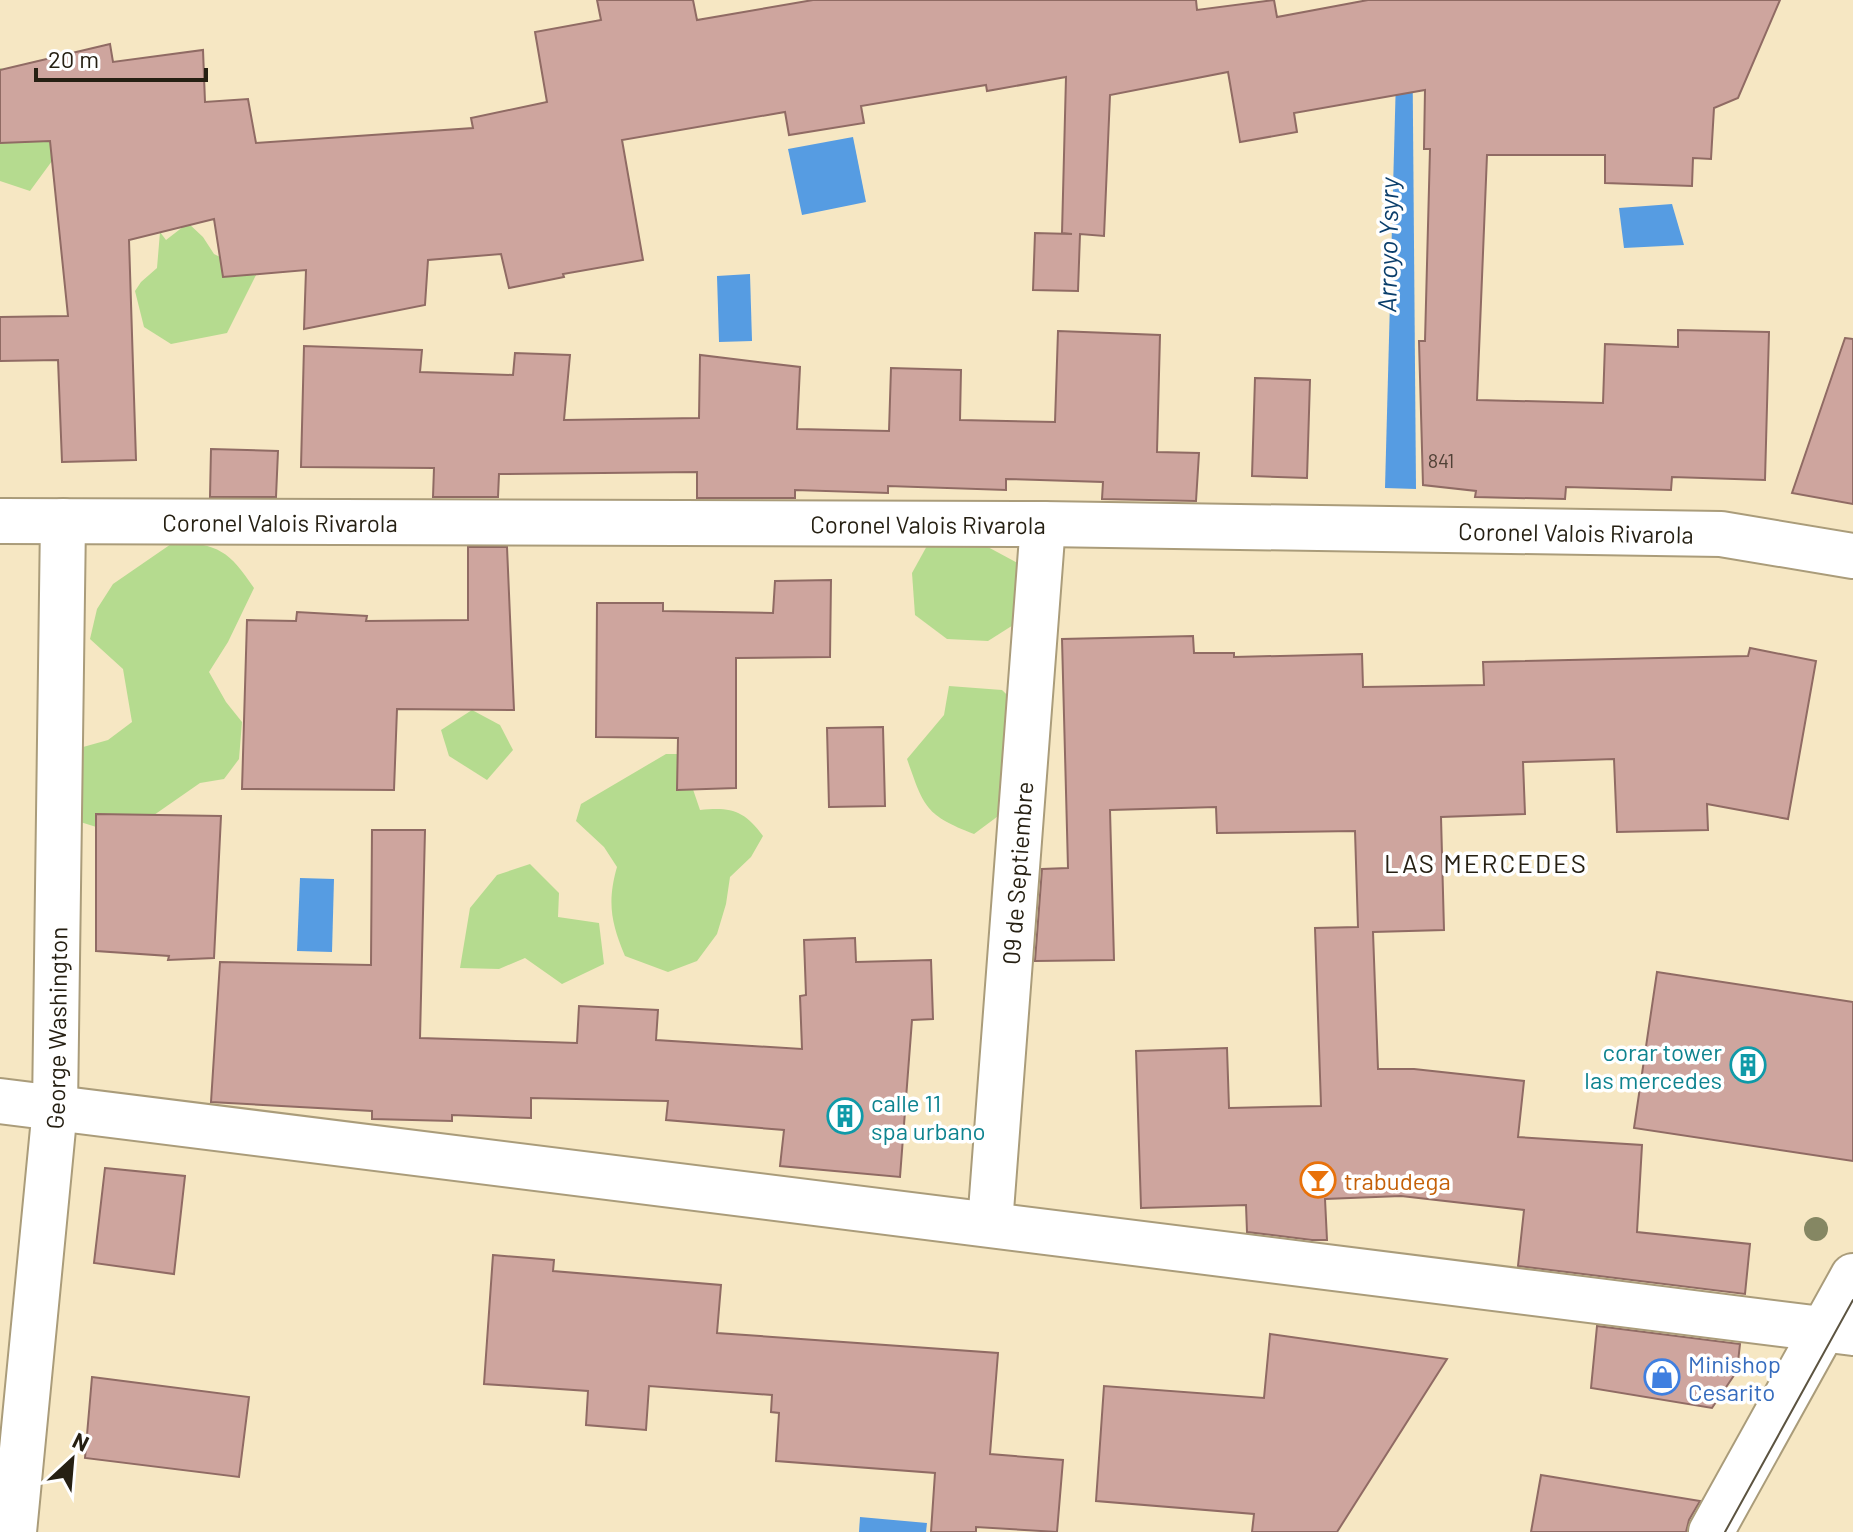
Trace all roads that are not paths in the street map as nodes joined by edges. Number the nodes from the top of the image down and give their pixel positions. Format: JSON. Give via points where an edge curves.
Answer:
{"nodes":[{"id":1,"x":0,"y":521,"type":"edge"},
{"id":2,"x":63,"y":521,"type":"junction"},
{"id":3,"x":1043,"y":524,"type":"junction"},
{"id":4,"x":1853,"y":556,"type":"edge"},
{"id":5,"x":0,"y":1101,"type":"edge"},
{"id":6,"x":55,"y":1108,"type":"junction"},
{"id":7,"x":990,"y":1224,"type":"junction"},
{"id":8,"x":1853,"y":1276,"type":"edge"},
{"id":9,"x":1838,"y":1331,"type":"edge"},
{"id":10,"x":14,"y":1532,"type":"edge"},
{"id":11,"x":1711,"y":1532,"type":"edge"}],
"edges":[{"from":1,"to":2,"type":"street","name":"Coronel Valois Rivarola"},
{"from":2,"to":3,"type":"street","name":"Coronel Valois Rivarola"},
{"from":2,"to":6,"type":"street","name":"George Washington"},
{"from":3,"to":4,"type":"street","name":"Coronel Valois Rivarola","via":[[1721,534]]},
{"from":3,"to":7,"type":"street","name":"09 de Septiembre"},
{"from":5,"to":6,"type":"street"},
{"from":6,"to":7,"type":"street"},
{"from":6,"to":10,"type":"street","name":"George Washington"},
{"from":7,"to":9,"type":"street"},
{"from":8,"to":9,"type":"street"},
{"from":9,"to":11,"type":"street"}]}
